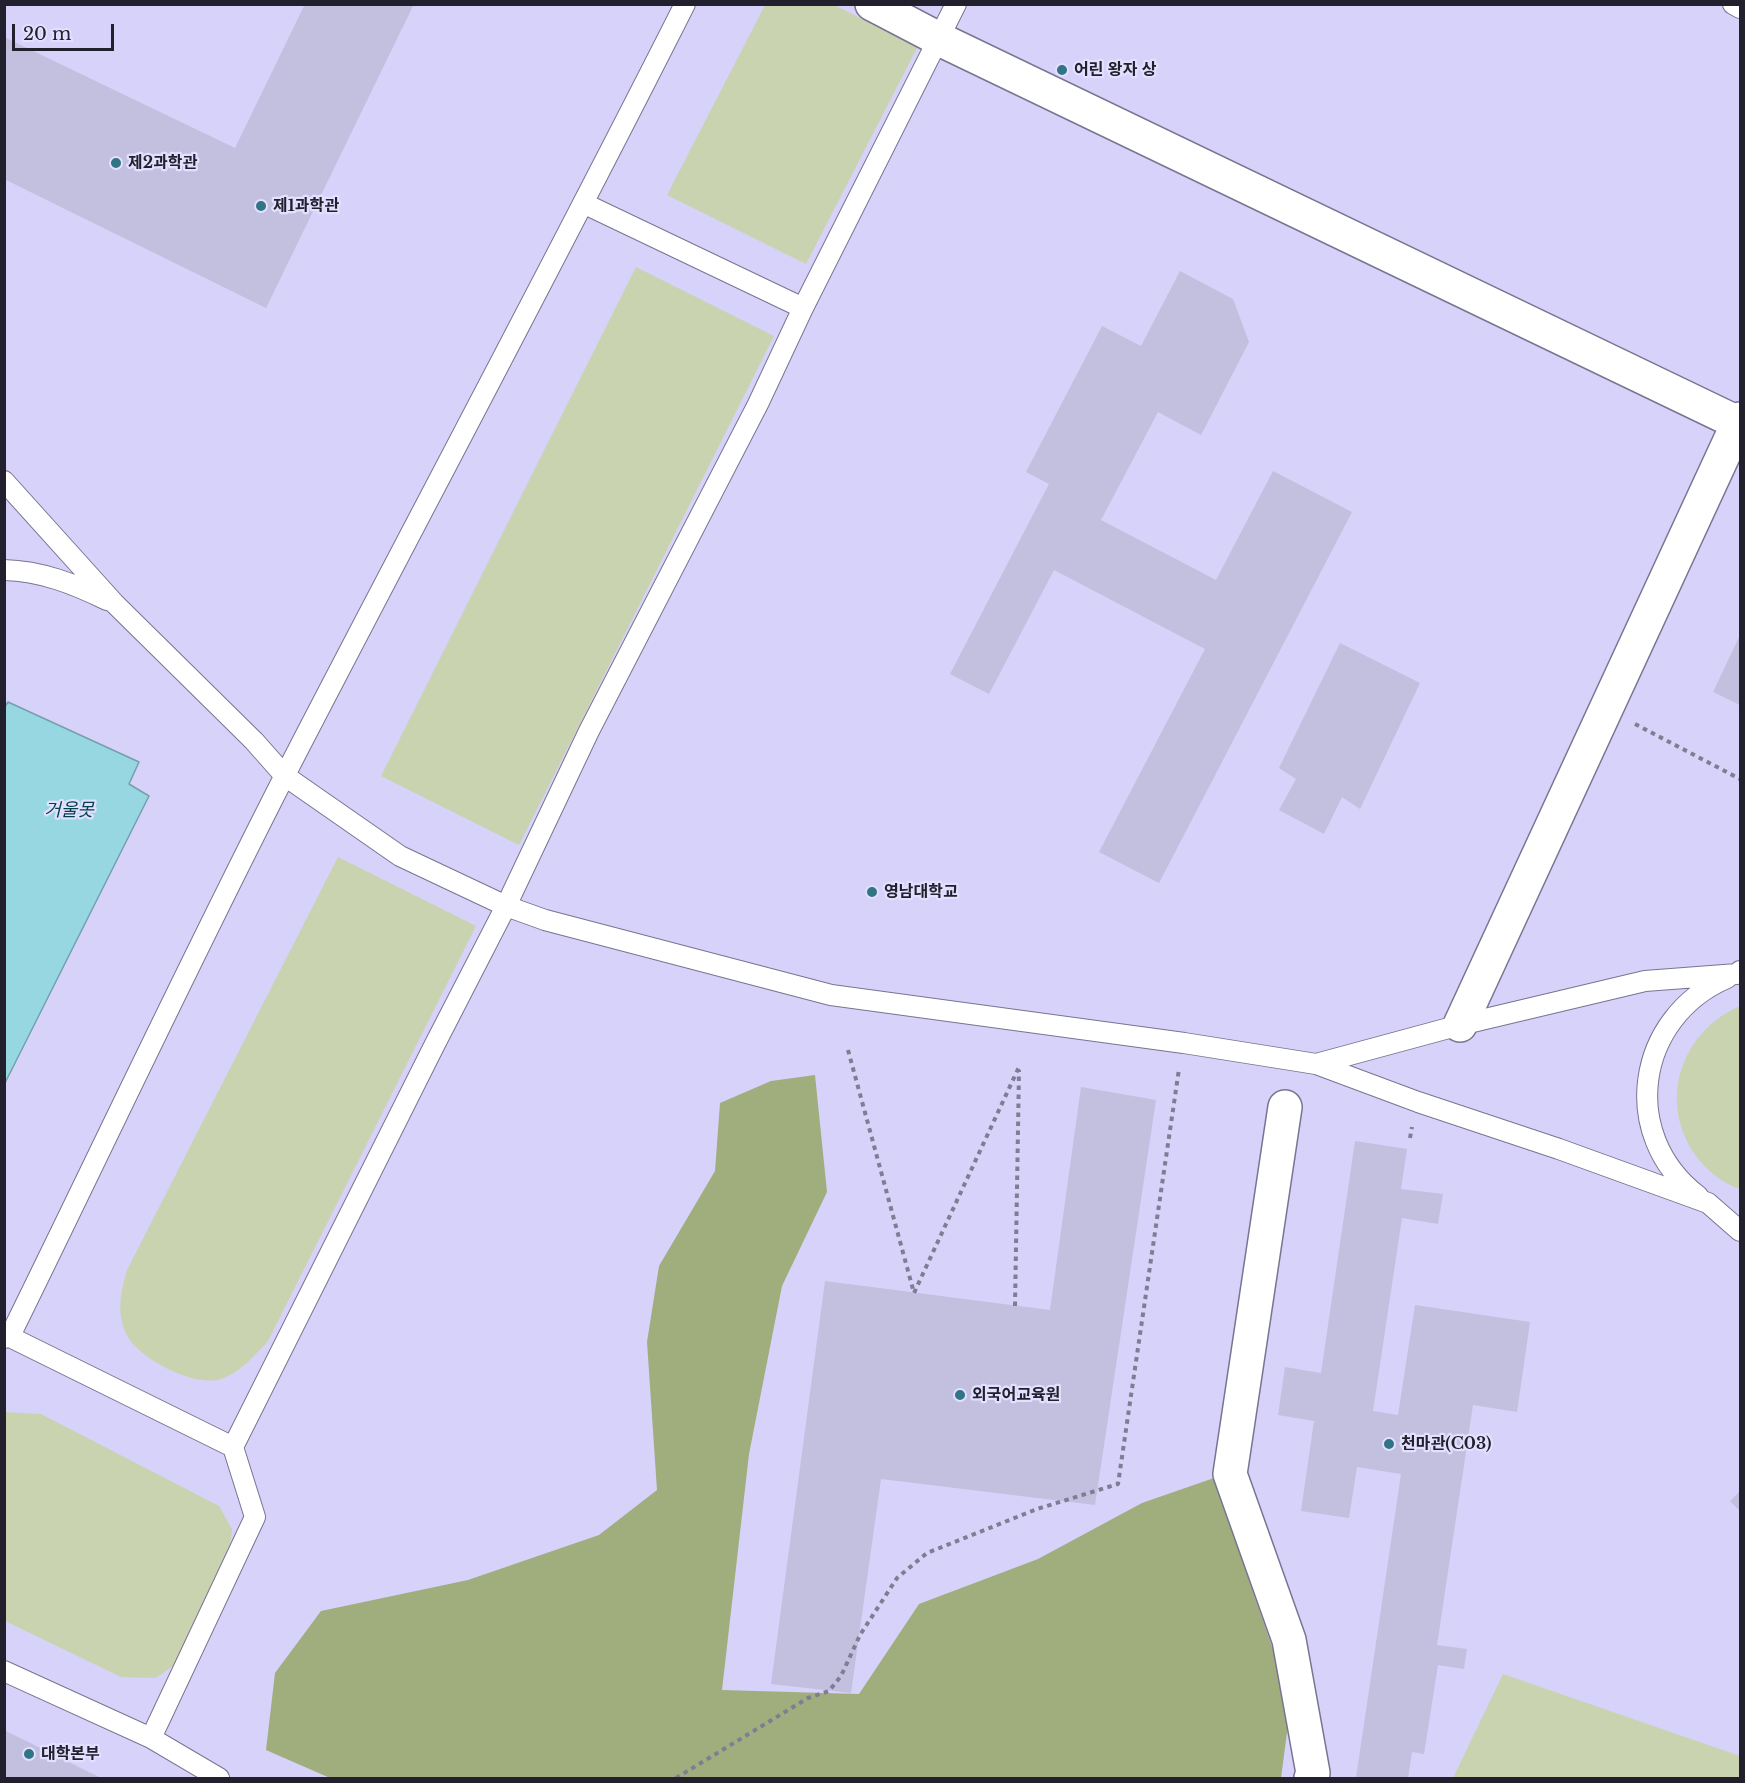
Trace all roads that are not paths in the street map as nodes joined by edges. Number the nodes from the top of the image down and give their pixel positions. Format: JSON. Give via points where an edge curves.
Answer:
{"nodes":[{"id":1,"x":685,"y":4,"type":"edge"},
{"id":2,"x":872,"y":4,"type":"edge"},
{"id":3,"x":956,"y":4,"type":"edge"},
{"id":4,"x":1733,"y":4,"type":"edge"},
{"id":5,"x":1740,"y":8,"type":"edge"},
{"id":6,"x":939,"y":39,"type":"junction"},
{"id":7,"x":585,"y":204,"type":"junction"},
{"id":8,"x":803,"y":308,"type":"junction"},
{"id":9,"x":1739,"y":421,"type":"edge"},
{"id":10,"x":4,"y":481,"type":"edge"},
{"id":11,"x":4,"y":570,"type":"edge"},
{"id":12,"x":114,"y":603,"type":"junction"},
{"id":13,"x":285,"y":776,"type":"junction"},
{"id":14,"x":506,"y":906,"type":"junction"},
{"id":15,"x":1739,"y":973,"type":"edge"},
{"id":16,"x":1460,"y":1025,"type":"junction"},
{"id":17,"x":1316,"y":1064,"type":"junction"},
{"id":18,"x":1285,"y":1107,"type":"dead end"},
{"id":19,"x":1708,"y":1203,"type":"junction"},
{"id":20,"x":1740,"y":1216,"type":"edge"},
{"id":21,"x":1740,"y":1231,"type":"edge"},
{"id":22,"x":6,"y":1336,"type":"edge"},
{"id":23,"x":233,"y":1447,"type":"junction"},
{"id":24,"x":4,"y":1671,"type":"edge"},
{"id":25,"x":151,"y":1738,"type":"junction"},
{"id":26,"x":219,"y":1779,"type":"edge"},
{"id":27,"x":1311,"y":1779,"type":"edge"}],
"edges":[{"from":1,"to":7,"type":"lane"},
{"from":2,"to":6,"type":"street"},
{"from":3,"to":6,"type":"lane"},
{"from":4,"to":5,"type":"lane"},
{"from":6,"to":8,"type":"lane"},
{"from":6,"to":9,"type":"street"},
{"from":7,"to":8,"type":"lane"},
{"from":7,"to":13,"type":"lane"},
{"from":8,"to":14,"type":"lane"},
{"from":9,"to":16,"type":"street"},
{"from":10,"to":12,"type":"lane"},
{"from":11,"to":12,"type":"lane","via":[[62,579]]},
{"from":12,"to":13,"type":"lane"},
{"from":13,"to":14,"type":"lane","via":[[400,856]]},
{"from":13,"to":22,"type":"lane"},
{"from":14,"to":17,"type":"lane","via":[[545,920],[831,994]]},
{"from":14,"to":23,"type":"lane"},
{"from":15,"to":16,"type":"lane","via":[[1645,981]]},
{"from":15,"to":19,"type":"lane","via":[[1711,985],[1687,1002],[1668,1024],[1648,1079],[1647,1108],[1654,1137],[1667,1163],[1685,1185]]},
{"from":16,"to":17,"type":"lane"},
{"from":17,"to":19,"type":"lane"},
{"from":18,"to":27,"type":"street","via":[[1230,1474],[1289,1640]]},
{"from":19,"to":20,"type":"lane"},
{"from":19,"to":21,"type":"lane"},
{"from":22,"to":23,"type":"lane"},
{"from":23,"to":25,"type":"lane","via":[[255,1516]]},
{"from":24,"to":25,"type":"lane"},
{"from":25,"to":26,"type":"lane"}]}
